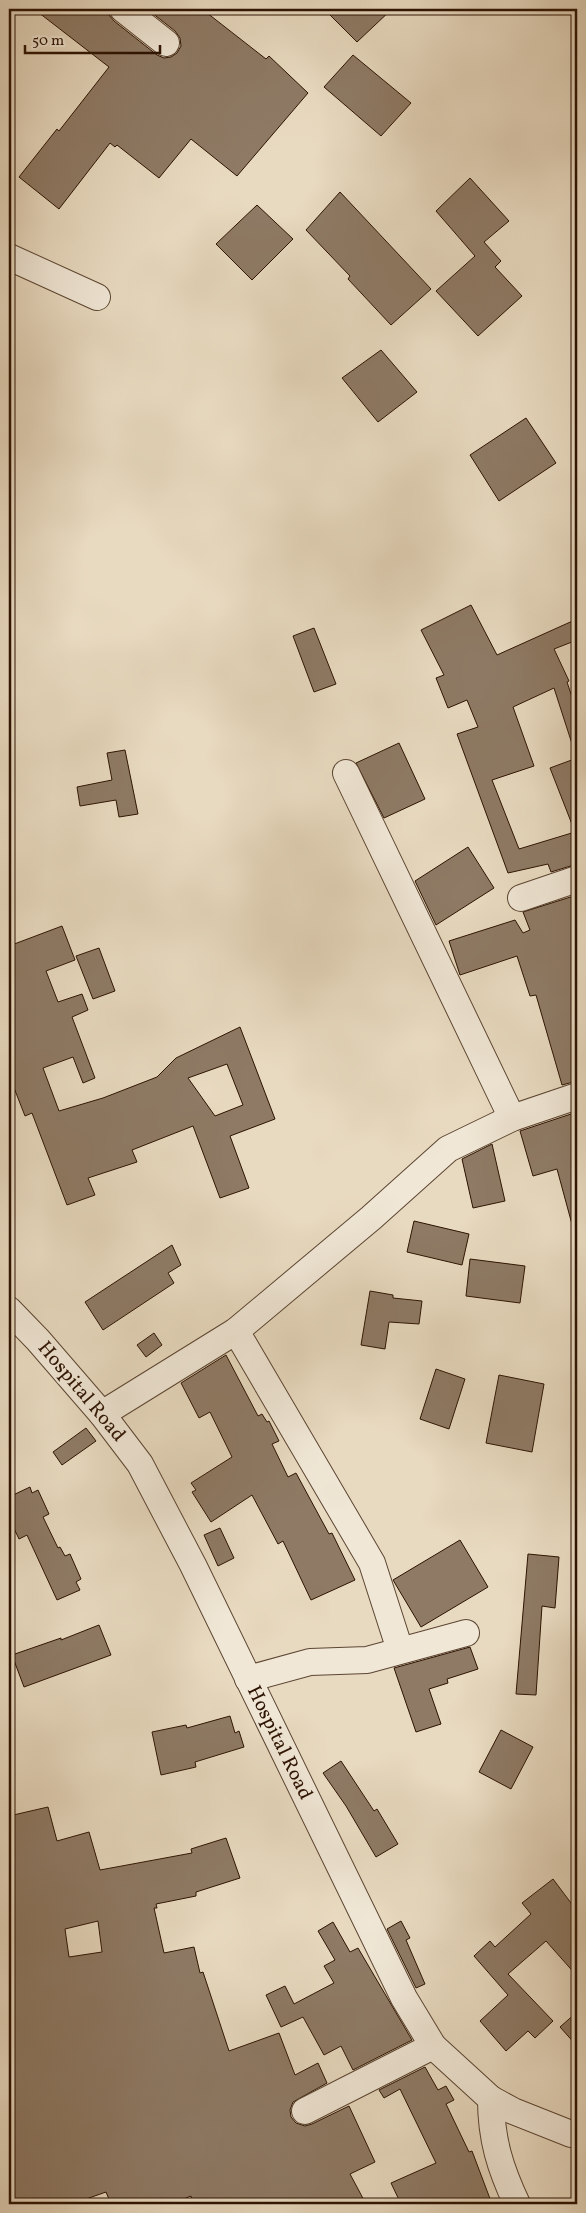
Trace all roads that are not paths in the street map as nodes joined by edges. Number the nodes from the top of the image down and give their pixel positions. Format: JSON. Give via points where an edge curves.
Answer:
{"nodes":[{"id":1,"x":123,"y":9,"type":"edge"},
{"id":2,"x":166,"y":43,"type":"dead end"},
{"id":3,"x":9,"y":257,"type":"edge"},
{"id":4,"x":97,"y":297,"type":"dead end"},
{"id":5,"x":346,"y":773,"type":"dead end"},
{"id":6,"x":577,"y":879,"type":"edge"},
{"id":7,"x":521,"y":898,"type":"dead end"},
{"id":8,"x":577,"y":1096,"type":"edge"},
{"id":9,"x":512,"y":1118,"type":"junction"},
{"id":10,"x":9,"y":1310,"type":"edge"},
{"id":11,"x":236,"y":1331,"type":"junction"},
{"id":12,"x":102,"y":1414,"type":"junction"},
{"id":13,"x":466,"y":1633,"type":"dead end"},
{"id":14,"x":400,"y":1650,"type":"junction"},
{"id":15,"x":248,"y":1679,"type":"junction"},
{"id":16,"x":433,"y":2046,"type":"junction"},
{"id":17,"x":491,"y":2099,"type":"junction"},
{"id":18,"x":305,"y":2111,"type":"dead end"},
{"id":19,"x":575,"y":2135,"type":"edge"},
{"id":20,"x":517,"y":2204,"type":"edge"}],
"edges":[{"from":1,"to":2,"type":"street"},
{"from":3,"to":4,"type":"street"},
{"from":5,"to":9,"type":"street"},
{"from":6,"to":7,"type":"street"},
{"from":8,"to":9,"type":"street"},
{"from":9,"to":11,"type":"street","via":[[448,1149]]},
{"from":10,"to":12,"type":"street","name":"Hospital Road"},
{"from":11,"to":12,"type":"street"},
{"from":11,"to":14,"type":"street","via":[[372,1563]]},
{"from":12,"to":15,"type":"street","name":"Hospital Road","via":[[140,1464]]},
{"from":13,"to":14,"type":"street"},
{"from":14,"to":15,"type":"street","via":[[367,1660],[310,1662]]},
{"from":15,"to":16,"type":"street","name":"Hospital Road","via":[[404,1998]]},
{"from":16,"to":17,"type":"street","name":"Hospital Road"},
{"from":16,"to":18,"type":"street"},
{"from":17,"to":19,"type":"street","name":"Hospital Road"},
{"from":17,"to":20,"type":"street","via":[[495,2147]]}]}
